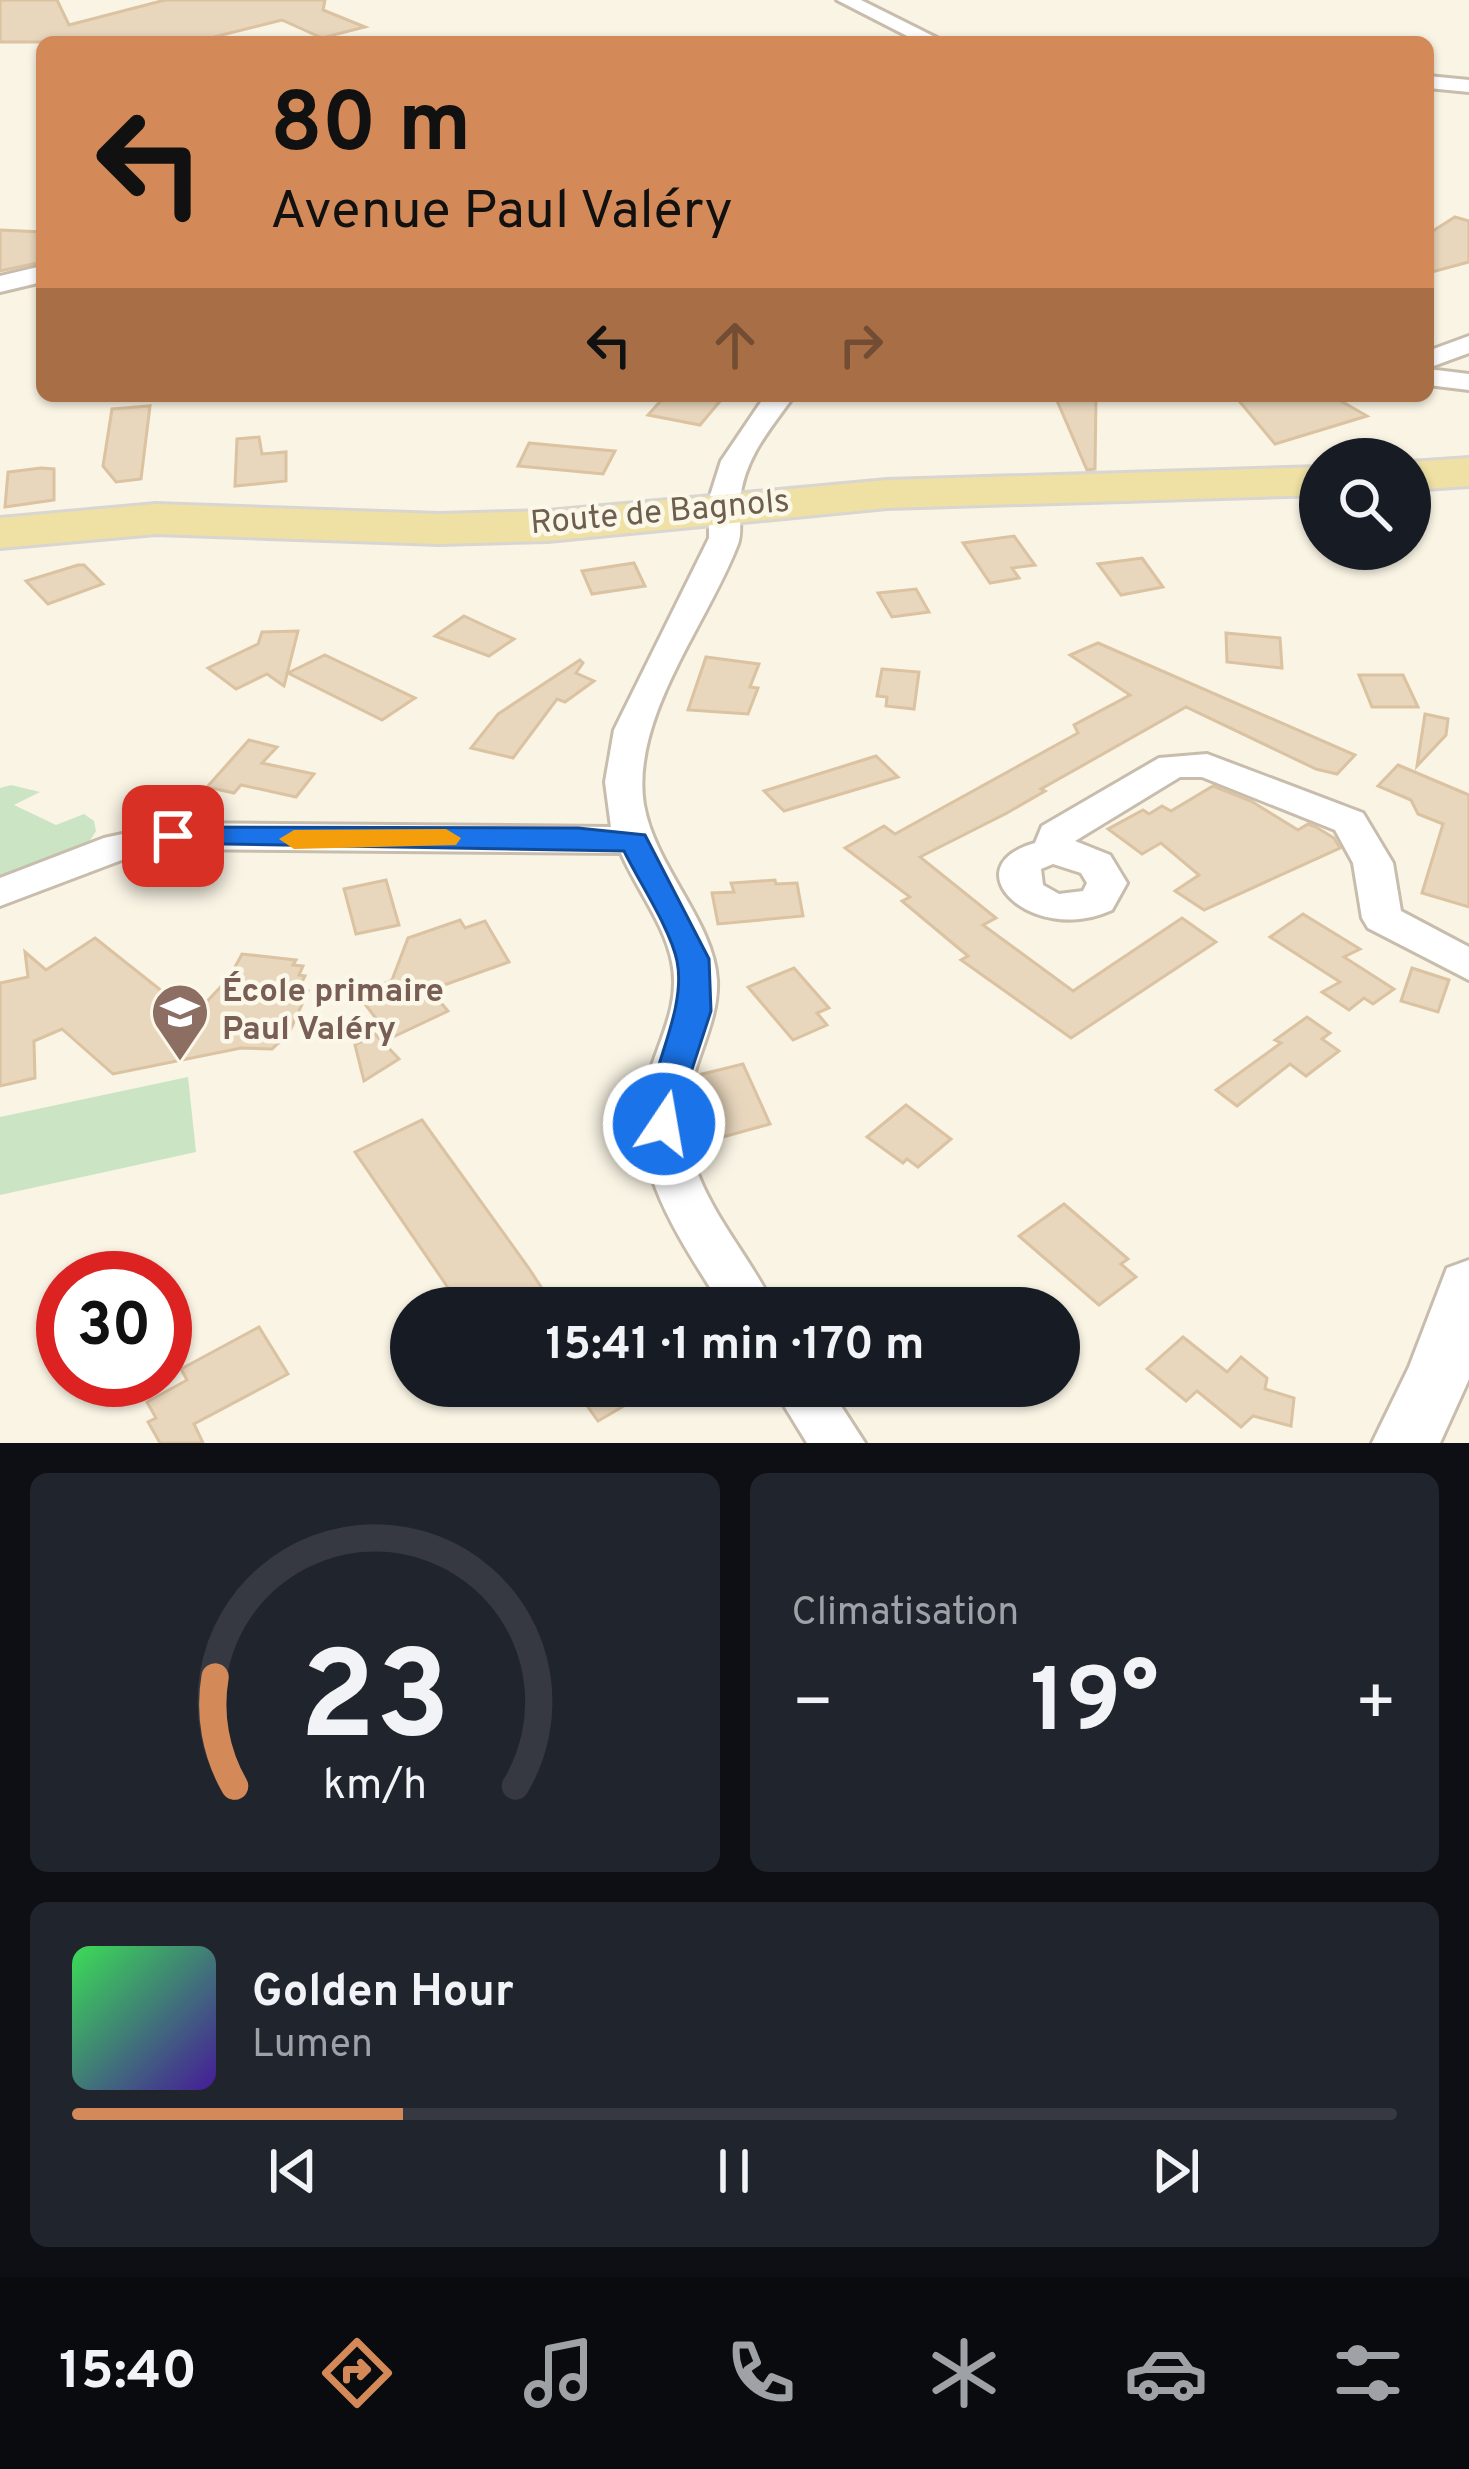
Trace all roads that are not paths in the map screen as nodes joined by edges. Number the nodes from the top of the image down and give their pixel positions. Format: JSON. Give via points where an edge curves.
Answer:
{"nodes":[{"id":1,"x":846,"y":0,"type":"edge"},
{"id":2,"x":922,"y":36,"type":"edge"},
{"id":3,"x":1434,"y":83,"type":"edge"},
{"id":4,"x":1469,"y":86,"type":"edge"},
{"id":5,"x":36,"y":275,"type":"edge"},
{"id":6,"x":0,"y":284,"type":"edge"},
{"id":7,"x":1469,"y":344,"type":"edge"},
{"id":8,"x":1434,"y":358,"type":"edge"},
{"id":9,"x":1434,"y":378,"type":"edge"},
{"id":10,"x":1469,"y":382,"type":"edge"},
{"id":11,"x":775,"y":402,"type":"edge"},
{"id":12,"x":1469,"y":472,"type":"edge"},
{"id":13,"x":1431,"y":475,"type":"edge"},
{"id":14,"x":1299,"y":482,"type":"edge"},
{"id":15,"x":724,"y":509,"type":"junction"},
{"id":16,"x":0,"y":533,"type":"edge"},
{"id":17,"x":634,"y":842,"type":"junction"},
{"id":18,"x":1054,"y":851,"type":"dead end"},
{"id":19,"x":0,"y":893,"type":"edge"},
{"id":20,"x":1469,"y":965,"type":"edge"},
{"id":21,"x":1469,"y":1286,"type":"edge"},
{"id":22,"x":737,"y":1287,"type":"edge"},
{"id":23,"x":813,"y":1407,"type":"edge"},
{"id":24,"x":838,"y":1443,"type":"edge"},
{"id":25,"x":1406,"y":1443,"type":"edge"}],
"edges":[{"from":1,"to":2,"type":"street"},
{"from":3,"to":4,"type":"street"},
{"from":5,"to":6,"type":"street"},
{"from":7,"to":8,"type":"street"},
{"from":9,"to":10,"type":"street"},
{"from":11,"to":15,"type":"street","via":[[752,425]]},
{"from":12,"to":13,"type":"main road"},
{"from":14,"to":15,"type":"main road","name":"Route de Bagnols","via":[[909,493]]},
{"from":15,"to":16,"type":"main road","name":"Route de Bagnols","via":[[548,526],[156,519]]},
{"from":15,"to":17,"type":"street","via":[[725,538],[621,763]]},
{"from":17,"to":19,"type":"street","via":[[173,836],[118,847]]},
{"from":17,"to":22,"type":"street","via":[[693,959],[695,1011],[665,1100],[664,1149]]},
{"from":18,"to":20,"type":"street","via":[[1056,835],[1172,766],[1208,764],[1349,822],[1373,863],[1382,918]]},
{"from":21,"to":25,"type":"street"},
{"from":23,"to":24,"type":"street"}]}
